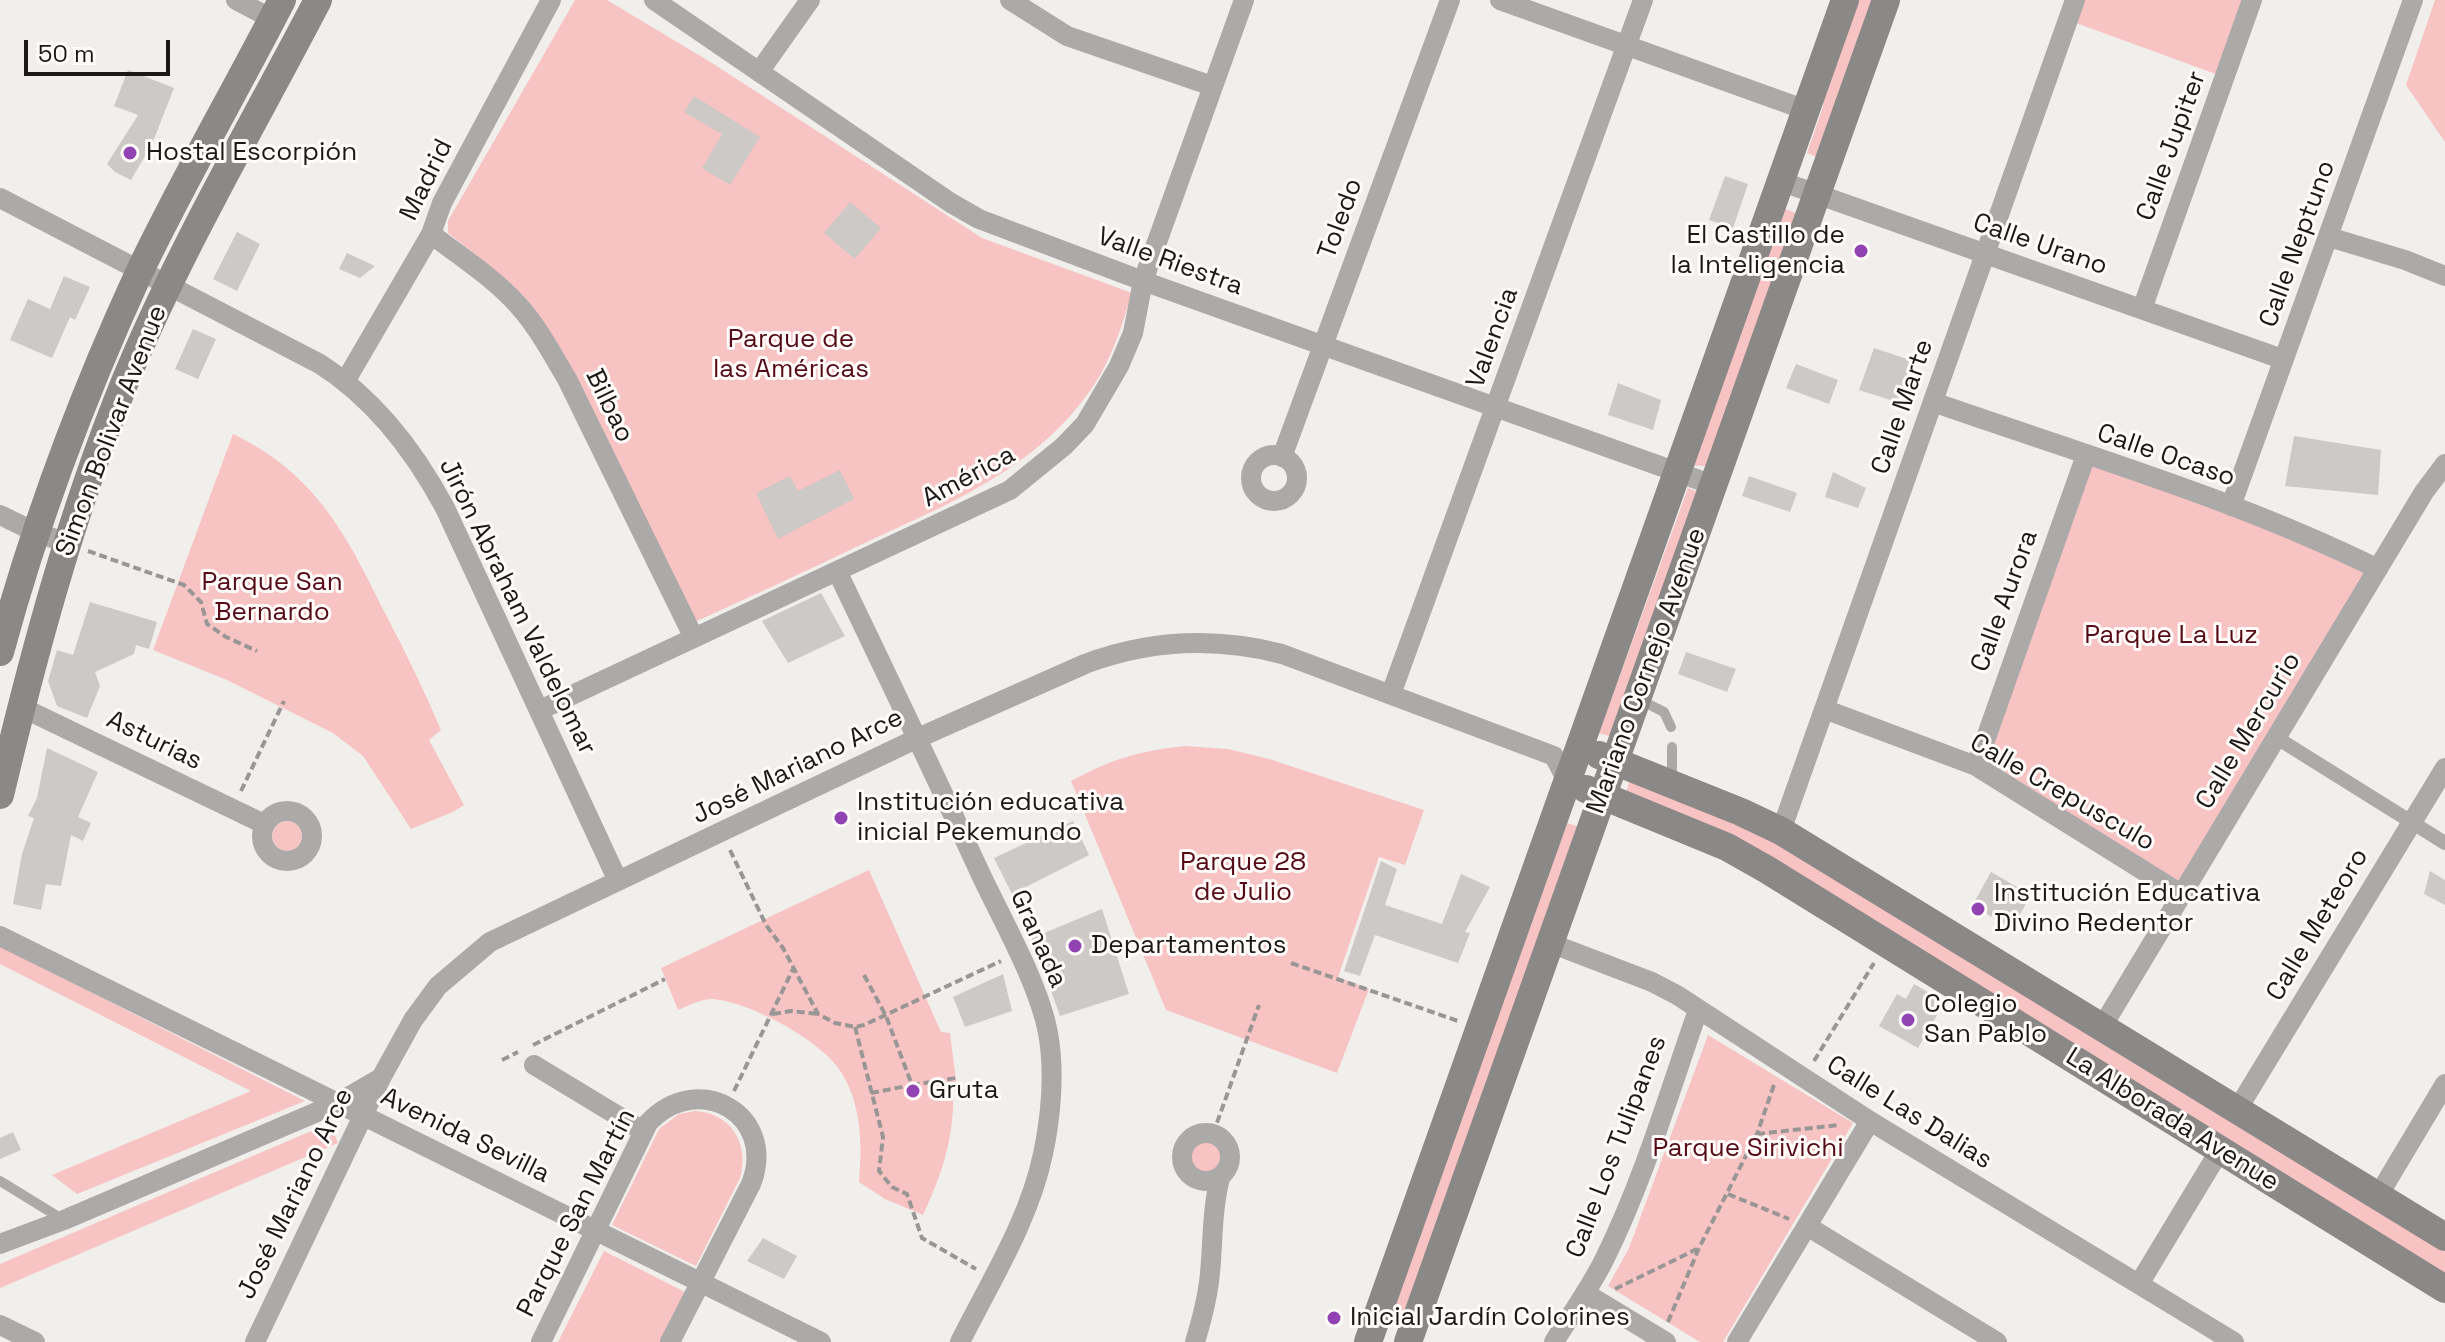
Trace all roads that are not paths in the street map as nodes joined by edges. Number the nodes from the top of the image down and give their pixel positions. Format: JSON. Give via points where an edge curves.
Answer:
{"nodes":[{"id":1,"x":236,"y":0,"type":"edge"},
{"id":2,"x":318,"y":0,"type":"edge"},
{"id":3,"x":551,"y":0,"type":"edge"},
{"id":4,"x":654,"y":0,"type":"edge"},
{"id":5,"x":810,"y":0,"type":"edge"},
{"id":6,"x":1010,"y":0,"type":"edge"},
{"id":7,"x":1244,"y":0,"type":"edge"},
{"id":8,"x":1450,"y":0,"type":"edge"},
{"id":9,"x":1500,"y":0,"type":"edge"},
{"id":10,"x":1643,"y":0,"type":"edge"},
{"id":11,"x":1845,"y":0,"type":"edge"},
{"id":12,"x":1886,"y":0,"type":"edge"},
{"id":13,"x":2075,"y":0,"type":"edge"},
{"id":14,"x":2252,"y":0,"type":"edge"},
{"id":15,"x":2413,"y":0,"type":"edge"},
{"id":16,"x":277,"y":9,"type":"edge"},
{"id":17,"x":1626,"y":44,"type":"junction"},
{"id":18,"x":759,"y":72,"type":"junction"},
{"id":19,"x":1212,"y":86,"type":"junction"},
{"id":20,"x":1806,"y":110,"type":"junction"},
{"id":21,"x":1780,"y":181,"type":"junction"},
{"id":22,"x":1816,"y":194,"type":"junction"},
{"id":23,"x":0,"y":198,"type":"edge"},
{"id":24,"x":431,"y":234,"type":"junction"},
{"id":25,"x":2329,"y":237,"type":"junction"},
{"id":26,"x":1985,"y":254,"type":"junction"},
{"id":27,"x":140,"y":272,"type":"junction"},
{"id":28,"x":2445,"y":276,"type":"edge"},
{"id":29,"x":1143,"y":281,"type":"junction"},
{"id":30,"x":168,"y":287,"type":"junction"},
{"id":31,"x":2142,"y":309,"type":"junction"},
{"id":32,"x":1322,"y":344,"type":"junction"},
{"id":33,"x":2282,"y":359,"type":"junction"},
{"id":34,"x":346,"y":380,"type":"junction"},
{"id":35,"x":1933,"y":402,"type":"junction"},
{"id":36,"x":1496,"y":406,"type":"junction"},
{"id":37,"x":2086,"y":455,"type":"junction"},
{"id":38,"x":1282,"y":457,"type":"dead end"},
{"id":39,"x":2445,"y":464,"type":"edge"},
{"id":40,"x":1677,"y":472,"type":"junction"},
{"id":41,"x":1713,"y":485,"type":"junction"},
{"id":42,"x":2231,"y":506,"type":"junction"},
{"id":43,"x":0,"y":515,"type":"edge"},
{"id":44,"x":35,"y":532,"type":"junction"},
{"id":45,"x":67,"y":543,"type":"junction"},
{"id":46,"x":2378,"y":569,"type":"junction"},
{"id":47,"x":837,"y":571,"type":"junction"},
{"id":48,"x":694,"y":638,"type":"junction"},
{"id":49,"x":0,"y":652,"type":"edge"},
{"id":50,"x":1391,"y":694,"type":"junction"},
{"id":51,"x":1637,"y":698,"type":"junction"},
{"id":52,"x":21,"y":707,"type":"junction"},
{"id":53,"x":1824,"y":709,"type":"junction"},
{"id":54,"x":540,"y":710,"type":"junction"},
{"id":55,"x":1671,"y":727,"type":"dead end"},
{"id":56,"x":918,"y":738,"type":"junction"},
{"id":57,"x":2277,"y":738,"type":"junction"},
{"id":58,"x":1672,"y":747,"type":"dead end"},
{"id":59,"x":1567,"y":752,"type":"junction"},
{"id":60,"x":1615,"y":761,"type":"junction"},
{"id":61,"x":1976,"y":766,"type":"junction"},
{"id":62,"x":2445,"y":768,"type":"edge"},
{"id":63,"x":1567,"y":781,"type":"junction"},
{"id":64,"x":1672,"y":784,"type":"junction"},
{"id":65,"x":0,"y":795,"type":"edge"},
{"id":66,"x":1602,"y":796,"type":"junction"},
{"id":67,"x":2411,"y":821,"type":"junction"},
{"id":68,"x":264,"y":824,"type":"dead end"},
{"id":69,"x":1781,"y":831,"type":"junction"},
{"id":70,"x":2445,"y":843,"type":"edge"},
{"id":71,"x":618,"y":881,"type":"junction"},
{"id":72,"x":2181,"y":894,"type":"junction"},
{"id":73,"x":0,"y":936,"type":"edge"},
{"id":74,"x":1550,"y":943,"type":"junction"},
{"id":75,"x":1698,"y":1010,"type":"junction"},
{"id":76,"x":2102,"y":1027,"type":"junction"},
{"id":77,"x":534,"y":1065,"type":"dead end"},
{"id":78,"x":381,"y":1078,"type":"junction"},
{"id":79,"x":2445,"y":1084,"type":"edge"},
{"id":80,"x":338,"y":1103,"type":"junction"},
{"id":81,"x":2237,"y":1110,"type":"junction"},
{"id":82,"x":364,"y":1115,"type":"junction"},
{"id":83,"x":1870,"y":1121,"type":"junction"},
{"id":84,"x":643,"y":1131,"type":"junction"},
{"id":85,"x":2220,"y":1150,"type":"junction"},
{"id":86,"x":1211,"y":1180,"type":"junction"},
{"id":87,"x":0,"y":1181,"type":"edge"},
{"id":88,"x":2378,"y":1196,"type":"junction"},
{"id":89,"x":64,"y":1220,"type":"junction"},
{"id":90,"x":1807,"y":1226,"type":"junction"},
{"id":91,"x":596,"y":1229,"type":"junction"},
{"id":92,"x":2445,"y":1237,"type":"edge"},
{"id":93,"x":0,"y":1244,"type":"edge"},
{"id":94,"x":701,"y":1282,"type":"junction"},
{"id":95,"x":2139,"y":1284,"type":"junction"},
{"id":96,"x":2445,"y":1289,"type":"edge"},
{"id":97,"x":1590,"y":1296,"type":"junction"},
{"id":98,"x":0,"y":1325,"type":"edge"},
{"id":99,"x":1374,"y":1340,"type":"edge"},
{"id":100,"x":1663,"y":1340,"type":"edge"},
{"id":101,"x":35,"y":1342,"type":"edge"},
{"id":102,"x":255,"y":1342,"type":"edge"},
{"id":103,"x":541,"y":1342,"type":"edge"},
{"id":104,"x":670,"y":1342,"type":"edge"},
{"id":105,"x":821,"y":1342,"type":"edge"},
{"id":106,"x":960,"y":1342,"type":"edge"},
{"id":107,"x":1195,"y":1342,"type":"edge"},
{"id":108,"x":1408,"y":1342,"type":"edge"},
{"id":109,"x":1554,"y":1342,"type":"edge"},
{"id":110,"x":1737,"y":1342,"type":"edge"},
{"id":111,"x":1997,"y":1342,"type":"edge"},
{"id":112,"x":2234,"y":1342,"type":"edge"}],
"edges":[{"from":1,"to":16,"type":"street"},
{"from":2,"to":30,"type":"main road","name":"Simon Bolivar Avenue"},
{"from":3,"to":24,"type":"street","name":"Madrid","via":[[442,203]]},
{"from":4,"to":18,"type":"street","name":"Valle Riestra"},
{"from":5,"to":18,"type":"street"},
{"from":6,"to":19,"type":"street","via":[[1067,36]]},
{"from":7,"to":19,"type":"street","name":"América"},
{"from":8,"to":32,"type":"street","name":"Toledo"},
{"from":9,"to":17,"type":"street"},
{"from":10,"to":17,"type":"street","name":"Valencia"},
{"from":11,"to":20,"type":"main road","name":"Mariano Cornejo Avenue"},
{"from":12,"to":22,"type":"main road","name":"Mariano Cornejo Avenue"},
{"from":13,"to":26,"type":"street","name":"Calle Marte"},
{"from":14,"to":31,"type":"street","name":"Calle Jupiter"},
{"from":15,"to":25,"type":"street","name":"Calle Neptuno"},
{"from":16,"to":27,"type":"main road","name":"Simon Bolivar Avenue"},
{"from":17,"to":20,"type":"street"},
{"from":17,"to":36,"type":"street","name":"Valencia"},
{"from":18,"to":29,"type":"street","name":"Valle Riestra","via":[[979,219]]},
{"from":19,"to":29,"type":"street","name":"América"},
{"from":20,"to":21,"type":"main road","name":"Mariano Cornejo Avenue"},
{"from":21,"to":22,"type":"street","name":"Calle Urano"},
{"from":21,"to":40,"type":"main road","name":"Mariano Cornejo Avenue"},
{"from":22,"to":26,"type":"street","name":"Calle Urano"},
{"from":22,"to":41,"type":"main road","name":"Mariano Cornejo Avenue"},
{"from":23,"to":27,"type":"street","name":"Jirón Abraham Valdelomar"},
{"from":24,"to":34,"type":"street","name":"Madrid"},
{"from":24,"to":48,"type":"street","name":"Bilbao","via":[[485,273],[519,306],[546,344]]},
{"from":25,"to":28,"type":"street"},
{"from":25,"to":33,"type":"street","name":"Calle Neptuno"},
{"from":26,"to":31,"type":"street","name":"Calle Urano"},
{"from":26,"to":35,"type":"street","name":"Calle Marte"},
{"from":27,"to":30,"type":"street","name":"Jirón Abraham Valdelomar"},
{"from":27,"to":44,"type":"main road","name":"Simon Bolivar Avenue","via":[[95,370]]},
{"from":29,"to":32,"type":"street","name":"Valle Riestra"},
{"from":29,"to":47,"type":"street","name":"América","via":[[1133,333],[1119,366],[1085,424],[1064,446],[1010,490]]},
{"from":30,"to":34,"type":"street","name":"Jirón Abraham Valdelomar"},
{"from":30,"to":45,"type":"main road","name":"Simon Bolivar Avenue","via":[[125,383]]},
{"from":31,"to":33,"type":"street","name":"Calle Urano"},
{"from":32,"to":36,"type":"street","name":"Valle Riestra"},
{"from":32,"to":38,"type":"street","name":"Toledo"},
{"from":33,"to":42,"type":"street","name":"Calle Neptuno"},
{"from":34,"to":54,"type":"street","name":"Jirón Abraham Valdelomar","via":[[426,472]]},
{"from":35,"to":37,"type":"street","name":"Calle Ocaso"},
{"from":35,"to":53,"type":"street","name":"Calle Marte"},
{"from":36,"to":40,"type":"street","name":"Valle Riestra"},
{"from":36,"to":50,"type":"street","name":"Valencia"},
{"from":37,"to":42,"type":"street","name":"Calle Ocaso"},
{"from":37,"to":61,"type":"street","name":"Calle Aurora"},
{"from":39,"to":46,"type":"street","name":"Calle Mercurio"},
{"from":40,"to":41,"type":"street","name":"Valle Riestra"},
{"from":40,"to":59,"type":"main road","name":"Mariano Cornejo Avenue"},
{"from":41,"to":51,"type":"main road","name":"Mariano Cornejo Avenue"},
{"from":42,"to":46,"type":"street","name":"Calle Ocaso"},
{"from":43,"to":44,"type":"street"},
{"from":44,"to":45,"type":"street"},
{"from":44,"to":49,"type":"main road","name":"Simon Bolivar Avenue"},
{"from":45,"to":52,"type":"main road","name":"Simon Bolivar Avenue"},
{"from":46,"to":57,"type":"street","name":"Calle Mercurio"},
{"from":47,"to":48,"type":"street","name":"América"},
{"from":47,"to":56,"type":"street","name":"Granada"},
{"from":48,"to":54,"type":"street","name":"América"},
{"from":50,"to":56,"type":"street","name":"José Mariano Arce","via":[[1253,646],[1181,642],[1097,660]]},
{"from":50,"to":59,"type":"street","name":"José Mariano Arce"},
{"from":51,"to":55,"type":"lane","via":[[1664,712]]},
{"from":51,"to":60,"type":"main road","name":"Mariano Cornejo Avenue"},
{"from":52,"to":65,"type":"main road","name":"Simon Bolivar Avenue"},
{"from":52,"to":68,"type":"street","name":"Asturias"},
{"from":53,"to":61,"type":"street","name":"Calle Crepusculo"},
{"from":53,"to":69,"type":"street","name":"Calle Marte"},
{"from":54,"to":71,"type":"street","name":"Jirón Abraham Valdelomar"},
{"from":56,"to":71,"type":"street","name":"José Mariano Arce"},
{"from":56,"to":106,"type":"street","name":"Granada","via":[[1017,952],[1048,1034],[1050,1090],[1037,1179]]},
{"from":57,"to":67,"type":"street"},
{"from":57,"to":72,"type":"street","name":"Calle Mercurio"},
{"from":58,"to":64,"type":"lane"},
{"from":59,"to":60,"type":"main road","name":"La Alborada Avenue"},
{"from":59,"to":63,"type":"main road","name":"Mariano Cornejo Avenue"},
{"from":60,"to":64,"type":"main road","name":"La Alborada Avenue"},
{"from":60,"to":66,"type":"main road","name":"Mariano Cornejo Avenue"},
{"from":61,"to":72,"type":"street","name":"Calle Crepusculo"},
{"from":62,"to":67,"type":"street","name":"Calle Meteoro"},
{"from":63,"to":66,"type":"main road","name":"La Alborada Avenue"},
{"from":63,"to":99,"type":"main road","name":"Mariano Cornejo Avenue"},
{"from":64,"to":69,"type":"main road","name":"La Alborada Avenue"},
{"from":66,"to":74,"type":"main road","name":"Mariano Cornejo Avenue"},
{"from":66,"to":85,"type":"main road","name":"La Alborada Avenue","via":[[1727,847]]},
{"from":67,"to":70,"type":"street"},
{"from":67,"to":81,"type":"street","name":"Calle Meteoro"},
{"from":69,"to":76,"type":"main road","name":"La Alborada Avenue"},
{"from":71,"to":78,"type":"street","name":"José Mariano Arce","via":[[490,942],[461,964],[413,1020]]},
{"from":72,"to":76,"type":"street","name":"Calle Mercurio"},
{"from":73,"to":80,"type":"street","name":"Avenida Sevilla"},
{"from":74,"to":75,"type":"street","name":"Calle Las Dalias","via":[[1652,982]]},
{"from":74,"to":108,"type":"main road","name":"Mariano Cornejo Avenue"},
{"from":75,"to":83,"type":"street","name":"Calle Las Dalias"},
{"from":75,"to":97,"type":"street","name":"Calle Los Tulipanes"},
{"from":76,"to":81,"type":"main road","name":"La Alborada Avenue"},
{"from":77,"to":84,"type":"street"},
{"from":78,"to":80,"type":"street"},
{"from":78,"to":82,"type":"street","name":"José Mariano Arce"},
{"from":79,"to":88,"type":"street"},
{"from":80,"to":82,"type":"street","name":"Avenida Sevilla"},
{"from":80,"to":89,"type":"street"},
{"from":81,"to":88,"type":"main road","name":"La Alborada Avenue"},
{"from":82,"to":91,"type":"street","name":"Avenida Sevilla"},
{"from":82,"to":102,"type":"street","name":"José Mariano Arce"},
{"from":83,"to":90,"type":"street"},
{"from":83,"to":95,"type":"street","name":"Calle Las Dalias"},
{"from":84,"to":91,"type":"street","name":"Parque San Martín"},
{"from":84,"to":94,"type":"street","name":"Parque San Martín","via":[[662,1109],[680,1101],[709,1099],[727,1106],[748,1126],[757,1165]]},
{"from":85,"to":95,"type":"street"},
{"from":85,"to":96,"type":"main road","name":"La Alborada Avenue"},
{"from":86,"to":86,"type":"street","via":[[1189,1175],[1182,1160],[1185,1145],[1197,1134],[1220,1137],[1230,1150],[1229,1166]]},
{"from":86,"to":107,"type":"street","via":[[1210,1274]]},
{"from":87,"to":89,"type":"lane"},
{"from":88,"to":92,"type":"main road","name":"La Alborada Avenue"},
{"from":89,"to":93,"type":"street"},
{"from":90,"to":110,"type":"street"},
{"from":90,"to":111,"type":"street"},
{"from":91,"to":94,"type":"street","name":"Avenida Sevilla"},
{"from":91,"to":103,"type":"street","name":"Parque San Martín"},
{"from":94,"to":104,"type":"street"},
{"from":94,"to":105,"type":"street","name":"Avenida Sevilla"},
{"from":95,"to":112,"type":"street","name":"Calle Las Dalias"},
{"from":97,"to":100,"type":"street"},
{"from":97,"to":109,"type":"street","name":"Calle Los Tulipanes"},
{"from":98,"to":101,"type":"street"}]}
